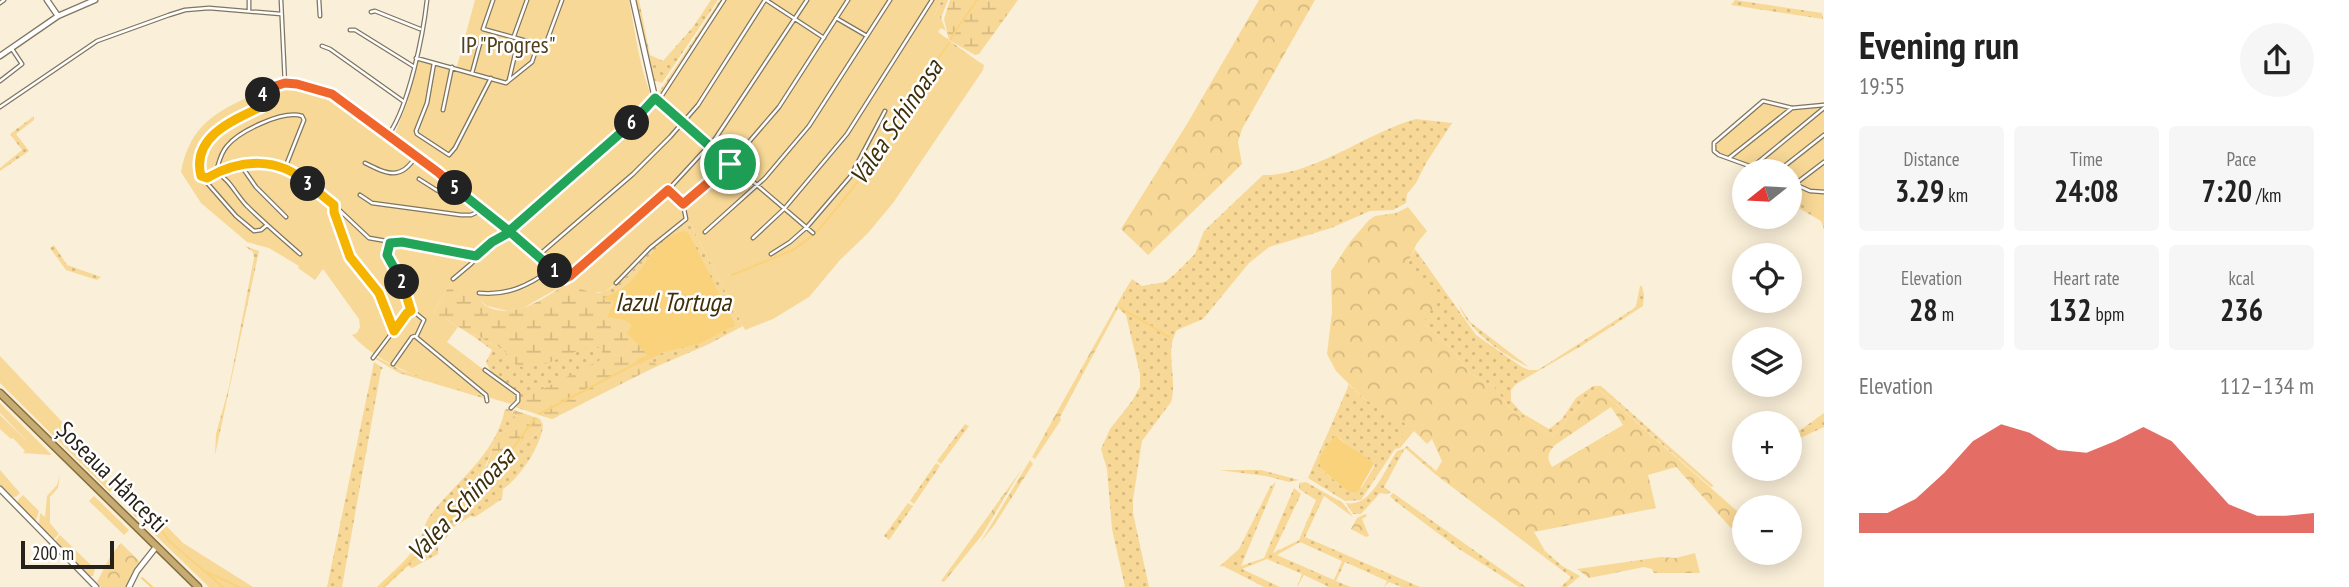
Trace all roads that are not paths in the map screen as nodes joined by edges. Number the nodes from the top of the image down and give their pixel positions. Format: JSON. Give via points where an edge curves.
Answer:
{"nodes":[{"id":1,"x":47,"y":0,"type":"edge"},
{"id":2,"x":95,"y":0,"type":"edge"},
{"id":3,"x":249,"y":0,"type":"edge"},
{"id":4,"x":281,"y":0,"type":"edge"},
{"id":5,"x":318,"y":0,"type":"edge"},
{"id":6,"x":427,"y":0,"type":"edge"},
{"id":7,"x":493,"y":0,"type":"edge"},
{"id":8,"x":527,"y":0,"type":"edge"},
{"id":9,"x":562,"y":0,"type":"edge"},
{"id":10,"x":633,"y":0,"type":"edge"},
{"id":11,"x":724,"y":0,"type":"edge"},
{"id":12,"x":765,"y":0,"type":"edge"},
{"id":13,"x":807,"y":0,"type":"edge"},
{"id":14,"x":848,"y":0,"type":"edge"},
{"id":15,"x":890,"y":0,"type":"edge"},
{"id":16,"x":932,"y":0,"type":"edge"},
{"id":17,"x":249,"y":11,"type":"junction"},
{"id":18,"x":371,"y":12,"type":"dead end"},
{"id":19,"x":281,"y":13,"type":"junction"},
{"id":20,"x":58,"y":16,"type":"junction"},
{"id":21,"x":320,"y":16,"type":"dead end"},
{"id":22,"x":836,"y":18,"type":"junction"},
{"id":23,"x":794,"y":19,"type":"junction"},
{"id":24,"x":349,"y":30,"type":"dead end"},
{"id":25,"x":422,"y":30,"type":"junction"},
{"id":26,"x":867,"y":36,"type":"junction"},
{"id":27,"x":514,"y":37,"type":"junction"},
{"id":28,"x":824,"y":38,"type":"junction"},
{"id":29,"x":481,"y":40,"type":"dead end"},
{"id":30,"x":538,"y":44,"type":"junction"},
{"id":31,"x":322,"y":46,"type":"dead end"},
{"id":32,"x":517,"y":46,"type":"dead end"},
{"id":33,"x":11,"y":47,"type":"junction"},
{"id":34,"x":0,"y":55,"type":"edge"},
{"id":35,"x":416,"y":58,"type":"junction"},
{"id":36,"x":434,"y":63,"type":"junction"},
{"id":37,"x":413,"y":66,"type":"junction"},
{"id":38,"x":452,"y":67,"type":"junction"},
{"id":39,"x":472,"y":73,"type":"junction"},
{"id":40,"x":491,"y":78,"type":"junction"},
{"id":41,"x":509,"y":80,"type":"junction"},
{"id":42,"x":0,"y":81,"type":"edge"},
{"id":43,"x":285,"y":83,"type":"junction"},
{"id":44,"x":657,"y":99,"type":"junction"},
{"id":45,"x":404,"y":101,"type":"junction"},
{"id":46,"x":0,"y":107,"type":"edge"},
{"id":47,"x":1824,"y":107,"type":"edge"},
{"id":48,"x":1793,"y":108,"type":"junction"},
{"id":49,"x":443,"y":110,"type":"dead end"},
{"id":50,"x":885,"y":111,"type":"dead end"},
{"id":51,"x":682,"y":123,"type":"junction"},
{"id":52,"x":388,"y":135,"type":"junction"},
{"id":53,"x":1824,"y":135,"type":"edge"},
{"id":54,"x":709,"y":145,"type":"junction"},
{"id":55,"x":416,"y":156,"type":"junction"},
{"id":56,"x":1728,"y":158,"type":"junction"},
{"id":57,"x":1761,"y":159,"type":"edge"},
{"id":58,"x":1794,"y":159,"type":"edge"},
{"id":59,"x":1732,"y":160,"type":"edge"},
{"id":60,"x":1824,"y":162,"type":"edge"},
{"id":61,"x":365,"y":163,"type":"dead end"},
{"id":62,"x":240,"y":164,"type":"junction"},
{"id":63,"x":730,"y":164,"type":"junction"},
{"id":64,"x":285,"y":167,"type":"junction"},
{"id":65,"x":216,"y":172,"type":"junction"},
{"id":66,"x":203,"y":178,"type":"junction"},
{"id":67,"x":419,"y":179,"type":"dead end"},
{"id":68,"x":1802,"y":179,"type":"edge"},
{"id":69,"x":450,"y":183,"type":"junction"},
{"id":70,"x":757,"y":186,"type":"junction"},
{"id":71,"x":1802,"y":187,"type":"edge"},
{"id":72,"x":668,"y":190,"type":"junction"},
{"id":73,"x":1824,"y":192,"type":"edge"},
{"id":74,"x":360,"y":195,"type":"dead end"},
{"id":75,"x":683,"y":204,"type":"junction"},
{"id":76,"x":334,"y":205,"type":"junction"},
{"id":77,"x":484,"y":209,"type":"junction"},
{"id":78,"x":784,"y":209,"type":"junction"},
{"id":79,"x":286,"y":217,"type":"dead end"},
{"id":80,"x":267,"y":225,"type":"junction"},
{"id":81,"x":807,"y":227,"type":"junction"},
{"id":82,"x":509,"y":231,"type":"junction"},
{"id":83,"x":705,"y":232,"type":"dead end"},
{"id":84,"x":813,"y":233,"type":"dead end"},
{"id":85,"x":753,"y":238,"type":"dead end"},
{"id":86,"x":390,"y":243,"type":"junction"},
{"id":87,"x":300,"y":254,"type":"dead end"},
{"id":88,"x":771,"y":254,"type":"dead end"},
{"id":89,"x":476,"y":256,"type":"junction"},
{"id":90,"x":538,"y":256,"type":"junction"},
{"id":91,"x":552,"y":269,"type":"junction"},
{"id":92,"x":453,"y":279,"type":"dead end"},
{"id":93,"x":616,"y":283,"type":"dead end"},
{"id":94,"x":479,"y":293,"type":"dead end"},
{"id":95,"x":411,"y":311,"type":"junction"},
{"id":96,"x":394,"y":331,"type":"junction"},
{"id":97,"x":415,"y":336,"type":"junction"},
{"id":98,"x":373,"y":358,"type":"dead end"},
{"id":99,"x":393,"y":365,"type":"dead end"},
{"id":100,"x":485,"y":370,"type":"dead end"},
{"id":101,"x":0,"y":393,"type":"edge"},
{"id":102,"x":487,"y":401,"type":"dead end"},
{"id":103,"x":512,"y":408,"type":"dead end"},
{"id":104,"x":0,"y":489,"type":"edge"},
{"id":105,"x":156,"y":547,"type":"junction"},
{"id":106,"x":94,"y":585,"type":"edge"},
{"id":107,"x":129,"y":587,"type":"edge"},
{"id":108,"x":198,"y":587,"type":"edge"}],
"edges":[{"from":1,"to":20,"type":"street"},
{"from":2,"to":20,"type":"street"},
{"from":3,"to":17,"type":"street"},
{"from":4,"to":19,"type":"street"},
{"from":5,"to":21,"type":"street"},
{"from":6,"to":25,"type":"street"},
{"from":7,"to":27,"type":"street","via":[[483,29]]},
{"from":8,"to":27,"type":"street"},
{"from":9,"to":30,"type":"street","via":[[545,46]]},
{"from":10,"to":44,"type":"street"},
{"from":11,"to":44,"type":"street"},
{"from":12,"to":23,"type":"street"},
{"from":12,"to":51,"type":"street"},
{"from":13,"to":23,"type":"street"},
{"from":14,"to":22,"type":"street"},
{"from":15,"to":26,"type":"street"},
{"from":16,"to":78,"type":"street","via":[[846,134]]},
{"from":17,"to":19,"type":"street"},
{"from":17,"to":46,"type":"street","via":[[185,10],[107,37],[85,47]]},
{"from":18,"to":25,"type":"street"},
{"from":19,"to":43,"type":"street"},
{"from":20,"to":33,"type":"street"},
{"from":22,"to":26,"type":"street"},
{"from":22,"to":28,"type":"street"},
{"from":23,"to":28,"type":"street"},
{"from":23,"to":54,"type":"street"},
{"from":24,"to":37,"type":"street"},
{"from":25,"to":35,"type":"street"},
{"from":26,"to":70,"type":"street","via":[[809,126]]},
{"from":27,"to":30,"type":"street"},
{"from":28,"to":63,"type":"street","via":[[779,107]]},
{"from":29,"to":39,"type":"street"},
{"from":30,"to":41,"type":"street","via":[[532,62]]},
{"from":31,"to":45,"type":"street"},
{"from":32,"to":41,"type":"street"},
{"from":33,"to":34,"type":"street"},
{"from":33,"to":42,"type":"street","via":[[22,64]]},
{"from":35,"to":36,"type":"street"},
{"from":35,"to":37,"type":"street"},
{"from":36,"to":38,"type":"street"},
{"from":36,"to":40,"type":"street","via":[[416,131],[449,155]]},
{"from":37,"to":45,"type":"street"},
{"from":38,"to":39,"type":"street"},
{"from":38,"to":49,"type":"street"},
{"from":39,"to":40,"type":"street"},
{"from":40,"to":41,"type":"street"},
{"from":43,"to":52,"type":"street","via":[[332,94]]},
{"from":43,"to":66,"type":"street","via":[[262,90],[263,105],[225,124],[208,140],[201,157]]},
{"from":44,"to":51,"type":"street"},
{"from":44,"to":82,"type":"street"},
{"from":45,"to":52,"type":"street"},
{"from":47,"to":48,"type":"street"},
{"from":47,"to":57,"type":"street"},
{"from":48,"to":56,"type":"street"},
{"from":48,"to":56,"type":"street","via":[[1760,103],[1714,143],[1716,153]]},
{"from":50,"to":81,"type":"street","via":[[855,170]]},
{"from":51,"to":54,"type":"street"},
{"from":51,"to":90,"type":"street","via":[[633,174]]},
{"from":52,"to":55,"type":"street"},
{"from":53,"to":58,"type":"street"},
{"from":54,"to":63,"type":"street"},
{"from":54,"to":72,"type":"street"},
{"from":55,"to":61,"type":"street","via":[[401,172],[383,172]]},
{"from":55,"to":69,"type":"street"},
{"from":56,"to":59,"type":"street"},
{"from":60,"to":68,"type":"street"},
{"from":62,"to":64,"type":"street"},
{"from":62,"to":65,"type":"street"},
{"from":62,"to":79,"type":"street"},
{"from":63,"to":70,"type":"street"},
{"from":63,"to":75,"type":"street"},
{"from":64,"to":65,"type":"street","via":[[304,121],[292,114],[233,140]]},
{"from":64,"to":76,"type":"street"},
{"from":65,"to":66,"type":"street"},
{"from":65,"to":80,"type":"street"},
{"from":66,"to":80,"type":"street","via":[[254,231]]},
{"from":67,"to":69,"type":"street","via":[[438,191]]},
{"from":69,"to":77,"type":"street"},
{"from":70,"to":78,"type":"street"},
{"from":70,"to":83,"type":"street"},
{"from":71,"to":73,"type":"street"},
{"from":72,"to":75,"type":"street"},
{"from":72,"to":91,"type":"street","via":[[570,276],[564,279]]},
{"from":74,"to":77,"type":"street","via":[[372,203],[461,215]]},
{"from":75,"to":93,"type":"street","via":[[686,219]]},
{"from":76,"to":86,"type":"street","via":[[366,237]]},
{"from":76,"to":96,"type":"street","via":[[350,257],[379,293]]},
{"from":77,"to":82,"type":"street"},
{"from":78,"to":81,"type":"street"},
{"from":78,"to":85,"type":"street"},
{"from":80,"to":87,"type":"street"},
{"from":81,"to":84,"type":"street"},
{"from":81,"to":88,"type":"street"},
{"from":82,"to":89,"type":"street"},
{"from":82,"to":90,"type":"street"},
{"from":86,"to":89,"type":"street"},
{"from":86,"to":95,"type":"street","via":[[387,255],[405,288]]},
{"from":89,"to":92,"type":"street"},
{"from":90,"to":91,"type":"street"},
{"from":91,"to":94,"type":"street","via":[[515,290]]},
{"from":95,"to":96,"type":"street"},
{"from":95,"to":97,"type":"street","via":[[424,320]]},
{"from":96,"to":98,"type":"street"},
{"from":97,"to":99,"type":"street"},
{"from":97,"to":102,"type":"street","via":[[486,395]]},
{"from":100,"to":103,"type":"street","via":[[517,393]]},
{"from":101,"to":105,"type":"highway","name":"Șoseaua Hâncești"},
{"from":104,"to":106,"type":"street"},
{"from":105,"to":107,"type":"street"},
{"from":105,"to":108,"type":"highway","name":"Șoseaua Hâncești"}]}
